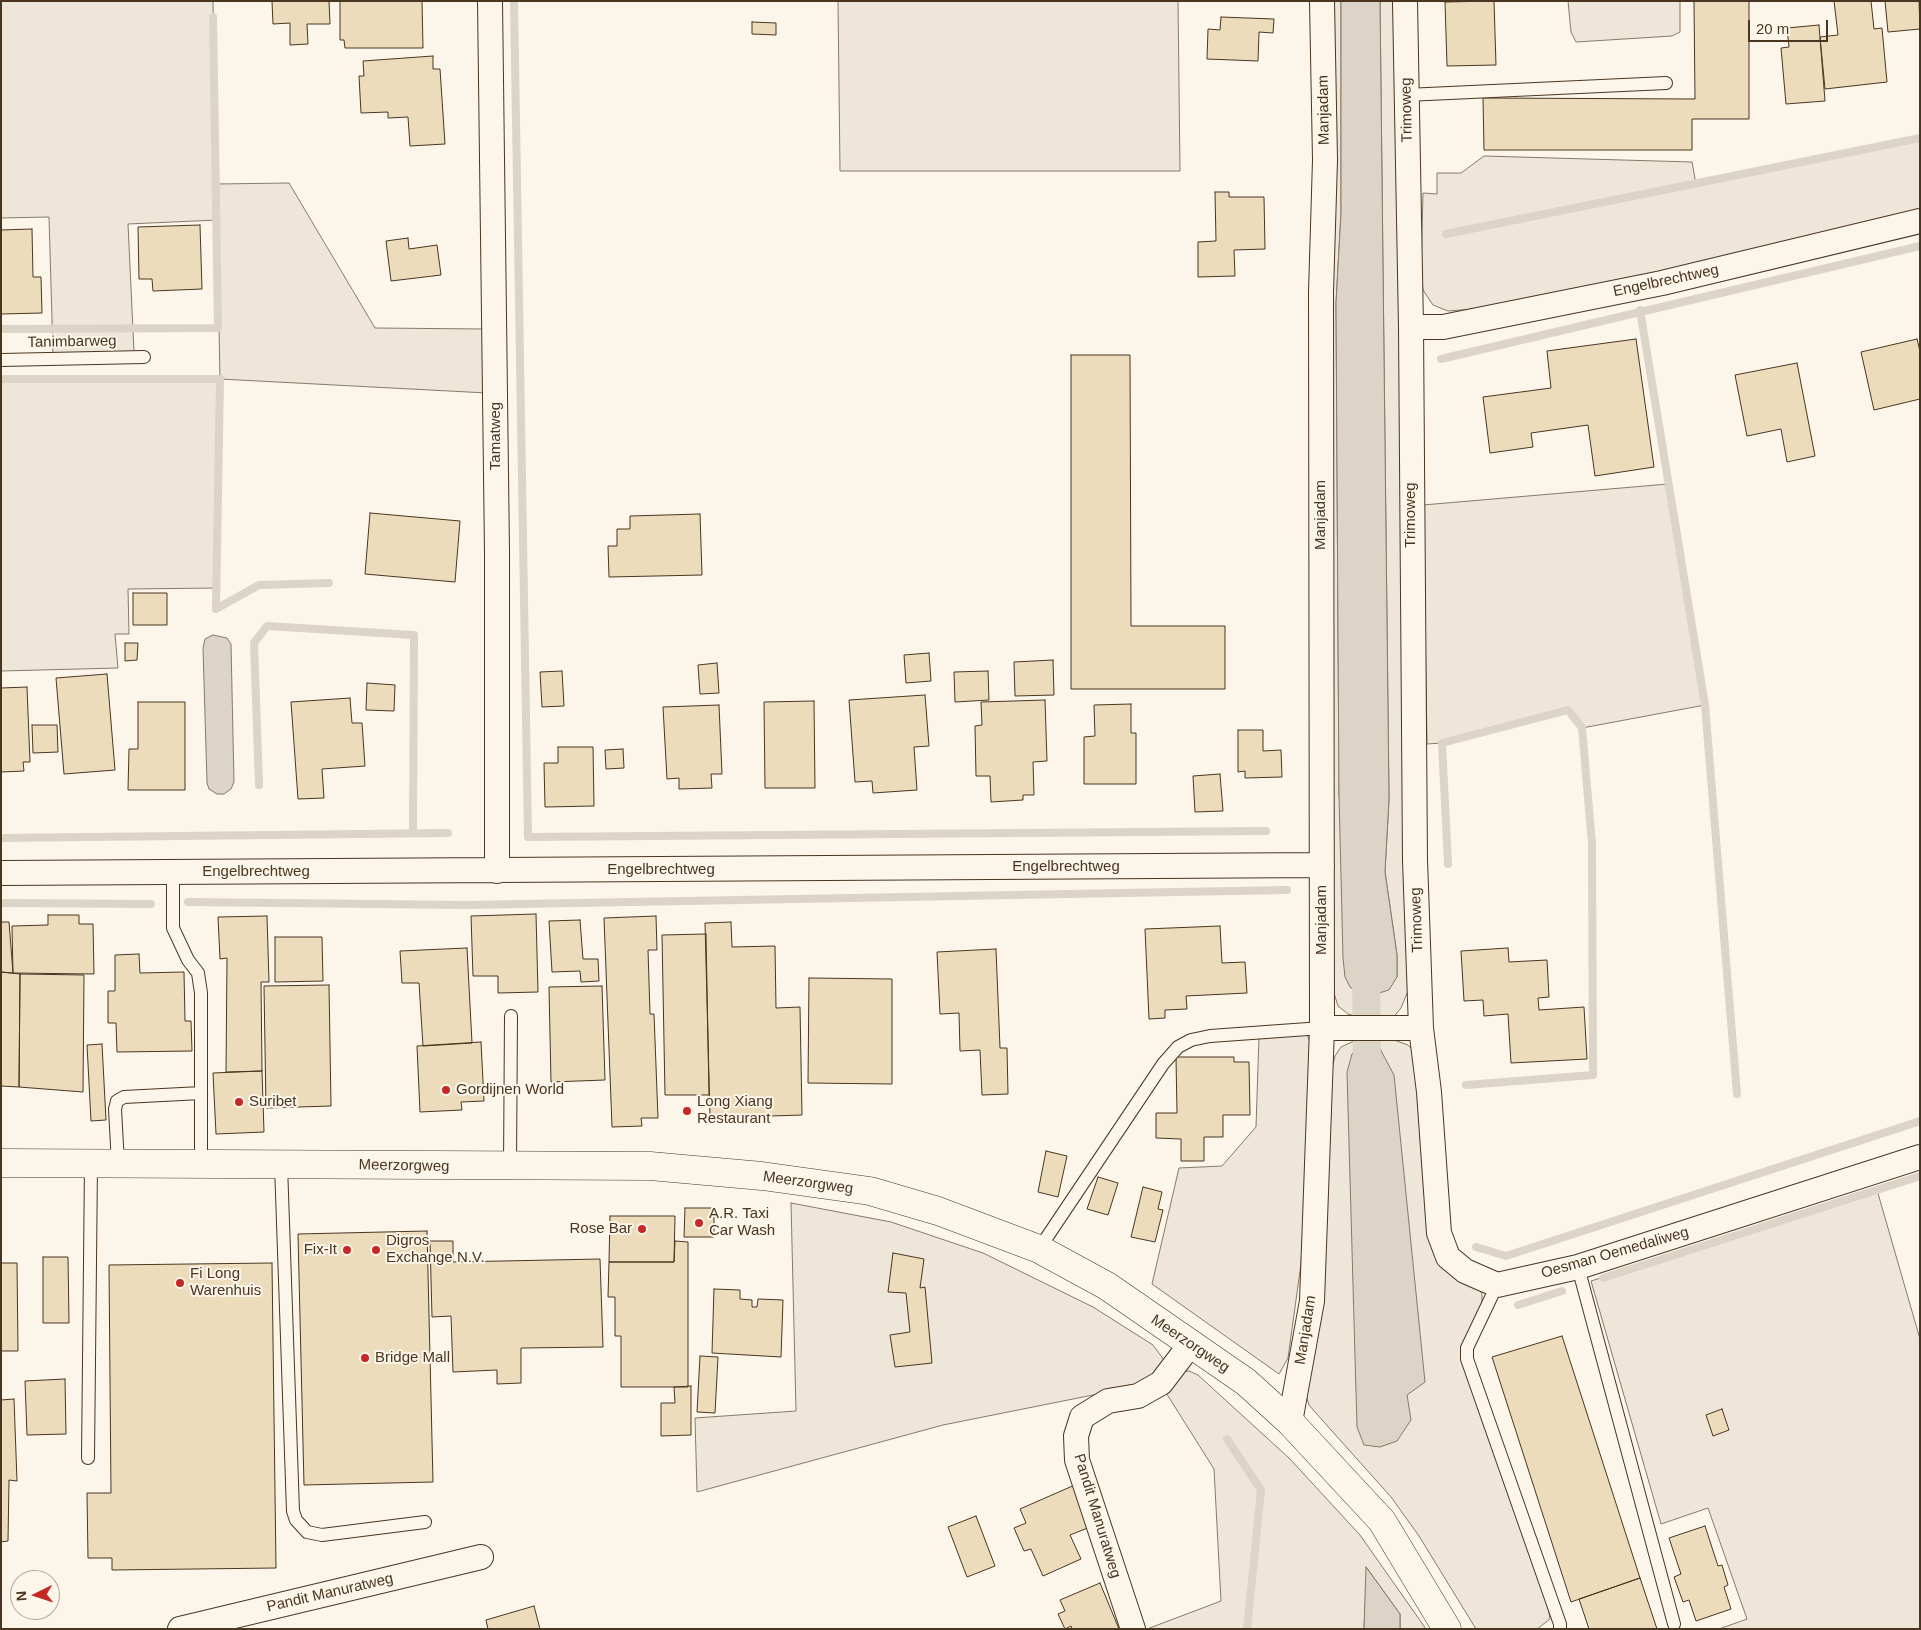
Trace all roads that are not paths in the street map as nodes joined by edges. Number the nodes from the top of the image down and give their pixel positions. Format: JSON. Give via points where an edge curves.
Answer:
{"nodes":[{"id":1,"x":490,"y":1,"type":"edge"},
{"id":2,"x":1322,"y":1,"type":"edge"},
{"id":3,"x":1405,"y":1,"type":"edge"},
{"id":4,"x":1666,"y":83,"type":"dead end"},
{"id":5,"x":1406,"y":95,"type":"junction"},
{"id":6,"x":1920,"y":221,"type":"edge"},
{"id":7,"x":1411,"y":327,"type":"junction"},
{"id":8,"x":144,"y":357,"type":"dead end"},
{"id":9,"x":1,"y":360,"type":"edge"},
{"id":10,"x":1322,"y":865,"type":"junction"},
{"id":11,"x":496,"y":871,"type":"junction"},
{"id":12,"x":1,"y":873,"type":"edge"},
{"id":13,"x":173,"y":873,"type":"junction"},
{"id":14,"x":511,"y":1016,"type":"dead end"},
{"id":15,"x":1331,"y":1028,"type":"junction"},
{"id":16,"x":1413,"y":1028,"type":"junction"},
{"id":17,"x":201,"y":1092,"type":"junction"},
{"id":18,"x":1920,"y":1157,"type":"edge"},
{"id":19,"x":1,"y":1163,"type":"edge"},
{"id":20,"x":90,"y":1164,"type":"junction"},
{"id":21,"x":118,"y":1164,"type":"junction"},
{"id":22,"x":201,"y":1164,"type":"junction"},
{"id":23,"x":281,"y":1165,"type":"junction"},
{"id":24,"x":510,"y":1167,"type":"junction"},
{"id":25,"x":1039,"y":1249,"type":"junction"},
{"id":26,"x":1578,"y":1267,"type":"junction"},
{"id":27,"x":1497,"y":1285,"type":"junction"},
{"id":28,"x":1190,"y":1345,"type":"junction"},
{"id":29,"x":1290,"y":1422,"type":"junction"},
{"id":30,"x":88,"y":1458,"type":"dead end"},
{"id":31,"x":425,"y":1522,"type":"dead end"},
{"id":32,"x":481,"y":1557,"type":"dead end"},
{"id":33,"x":1674,"y":1624,"type":"dead end"},
{"id":34,"x":180,"y":1629,"type":"edge"},
{"id":35,"x":1133,"y":1629,"type":"edge"},
{"id":36,"x":1447,"y":1629,"type":"edge"},
{"id":37,"x":1560,"y":1629,"type":"edge"}],
"edges":[{"from":1,"to":11,"type":"street","name":"Tamatweg","via":[[497,552]]},
{"from":2,"to":10,"type":"street","name":"Manjadam","via":[[1325,160],[1321,292]]},
{"from":3,"to":5,"type":"street","name":"Trimoweg"},
{"from":4,"to":5,"type":"lane"},
{"from":5,"to":7,"type":"street","name":"Trimoweg"},
{"from":6,"to":7,"type":"street","name":"Engelbrechtweg","via":[[1662,283],[1443,327]]},
{"from":7,"to":16,"type":"street","name":"Trimoweg"},
{"from":8,"to":9,"type":"lane","name":"Tanimbarweg"},
{"from":10,"to":11,"type":"street","name":"Engelbrechtweg"},
{"from":10,"to":15,"type":"street","name":"Manjadam"},
{"from":11,"to":13,"type":"street","name":"Engelbrechtweg"},
{"from":12,"to":13,"type":"street","name":"Engelbrechtweg"},
{"from":13,"to":17,"type":"lane","via":[[173,928],[198,973],[201,993]]},
{"from":14,"to":24,"type":"lane"},
{"from":15,"to":16,"type":"street"},
{"from":15,"to":25,"type":"lane","via":[[1210,1036],[1178,1047],[1162,1064]]},
{"from":15,"to":29,"type":"street","name":"Manjadam","via":[[1312,1301]]},
{"from":16,"to":27,"type":"street","via":[[1429,1092],[1439,1233],[1448,1257],[1465,1271]]},
{"from":17,"to":21,"type":"lane","via":[[124,1096],[117,1101],[114,1109]]},
{"from":17,"to":22,"type":"lane"},
{"from":18,"to":26,"type":"street","name":"Oesman Oemedaliweg"},
{"from":19,"to":20,"type":"main road","name":"Meerzorgweg"},
{"from":20,"to":21,"type":"main road","name":"Meerzorgweg"},
{"from":20,"to":30,"type":"lane"},
{"from":21,"to":22,"type":"main road","name":"Meerzorgweg"},
{"from":22,"to":23,"type":"main road","name":"Meerzorgweg"},
{"from":23,"to":24,"type":"main road","name":"Meerzorgweg"},
{"from":23,"to":31,"type":"lane","via":[[293,1511],[296,1520],[307,1532],[322,1535]]},
{"from":24,"to":25,"type":"main road","name":"Meerzorgweg","via":[[650,1166],[762,1176],[870,1191],[938,1211]]},
{"from":25,"to":28,"type":"main road","name":"Meerzorgweg","via":[[1108,1286]]},
{"from":26,"to":27,"type":"street","name":"Oesman Oemedaliweg"},
{"from":26,"to":33,"type":"lane"},
{"from":27,"to":37,"type":"lane","via":[[1467,1348],[1467,1359]]},
{"from":28,"to":29,"type":"main road","name":"Meerzorgweg","via":[[1246,1382]]},
{"from":28,"to":35,"type":"street","name":"Pandit Manuratweg","via":[[1161,1383],[1138,1396],[1108,1401],[1082,1417],[1076,1436],[1077,1460]]},
{"from":29,"to":36,"type":"main road","name":"Meerzorgweg","via":[[1382,1521]]},
{"from":32,"to":34,"type":"street","name":"Pandit Manuratweg"}]}
